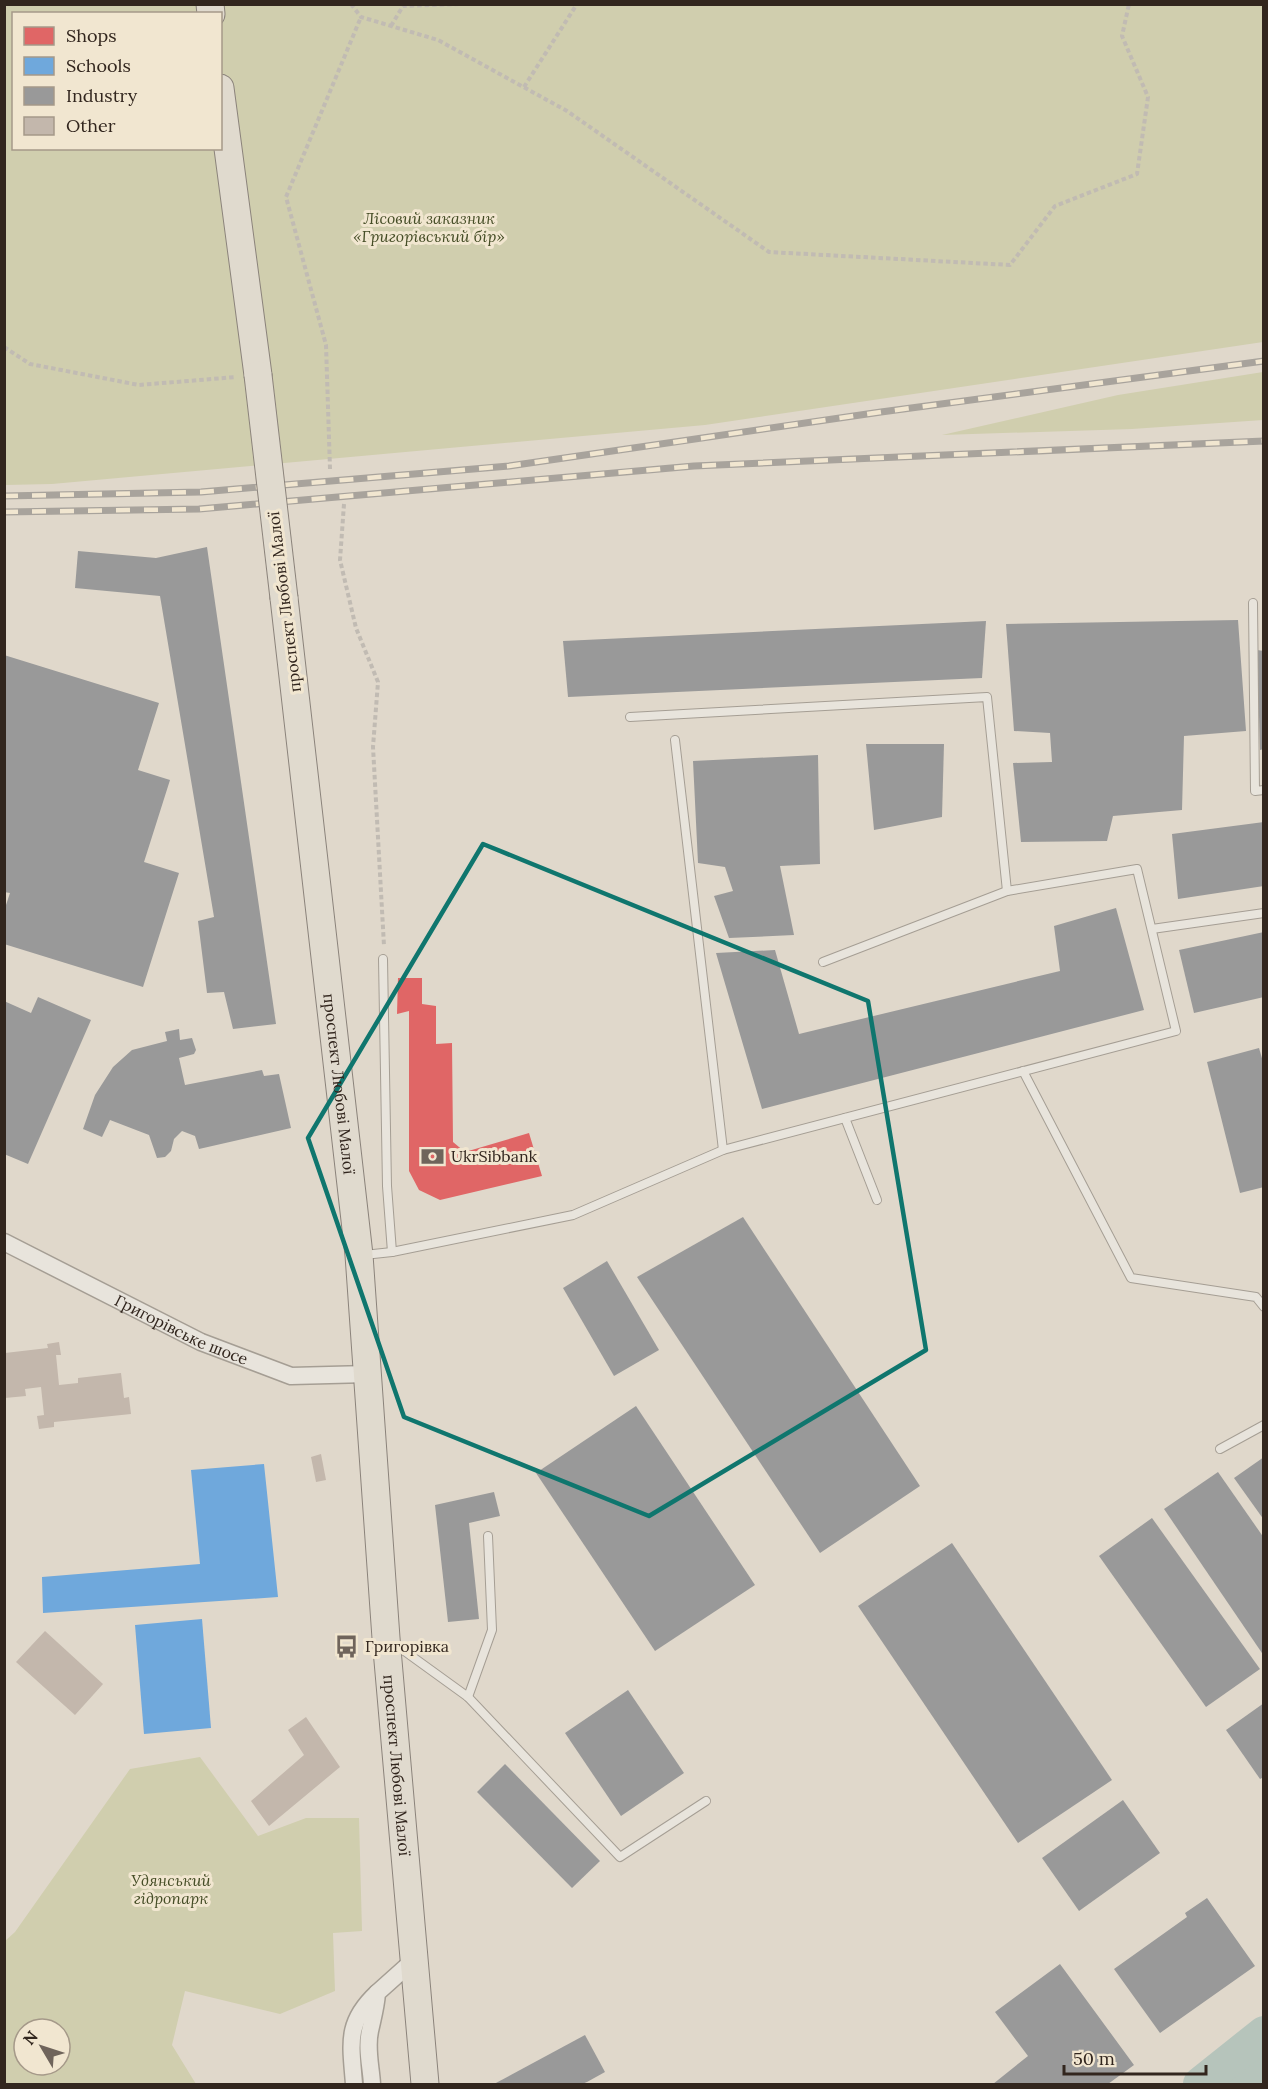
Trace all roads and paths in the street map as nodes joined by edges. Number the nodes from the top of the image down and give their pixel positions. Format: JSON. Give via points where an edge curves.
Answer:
{"nodes":[{"id":1,"x":351,"y":4,"type":"edge"},
{"id":2,"x":462,"y":4,"type":"edge"},
{"id":3,"x":577,"y":4,"type":"edge"},
{"id":4,"x":1129,"y":4,"type":"edge"},
{"id":5,"x":361,"y":17,"type":"junction"},
{"id":6,"x":391,"y":26,"type":"junction"},
{"id":7,"x":524,"y":87,"type":"junction"},
{"id":8,"x":222,"y":103,"type":"edge"},
{"id":9,"x":4,"y":347,"type":"edge"},
{"id":10,"x":258,"y":375,"type":"junction"},
{"id":11,"x":330,"y":469,"type":"dead end"},
{"id":12,"x":345,"y":504,"type":"dead end"},
{"id":13,"x":1252,"y":603,"type":"dead end"},
{"id":14,"x":630,"y":717,"type":"dead end"},
{"id":15,"x":675,"y":740,"type":"dead end"},
{"id":16,"x":1263,"y":790,"type":"edge"},
{"id":17,"x":1007,"y":891,"type":"junction"},
{"id":18,"x":1263,"y":914,"type":"edge"},
{"id":19,"x":1152,"y":929,"type":"junction"},
{"id":20,"x":383,"y":959,"type":"joint"},
{"id":21,"x":823,"y":962,"type":"dead end"},
{"id":22,"x":1023,"y":1071,"type":"junction"},
{"id":23,"x":845,"y":1118,"type":"junction"},
{"id":24,"x":723,"y":1150,"type":"junction"},
{"id":25,"x":877,"y":1200,"type":"dead end"},
{"id":26,"x":4,"y":1242,"type":"edge"},
{"id":27,"x":392,"y":1252,"type":"junction"},
{"id":28,"x":25,"y":1253,"type":"junction"},
{"id":29,"x":359,"y":1255,"type":"junction"},
{"id":30,"x":4,"y":1257,"type":"edge"},
{"id":31,"x":1263,"y":1307,"type":"edge"},
{"id":32,"x":368,"y":1374,"type":"junction"},
{"id":33,"x":1263,"y":1425,"type":"edge"},
{"id":34,"x":1220,"y":1449,"type":"dead end"},
{"id":35,"x":488,"y":1536,"type":"dead end"},
{"id":36,"x":387,"y":1638,"type":"junction"},
{"id":37,"x":468,"y":1697,"type":"junction"},
{"id":38,"x":706,"y":1801,"type":"dead end"},
{"id":39,"x":415,"y":1959,"type":"junction"},
{"id":40,"x":377,"y":1993,"type":"junction"},
{"id":41,"x":354,"y":2085,"type":"edge"},
{"id":42,"x":372,"y":2085,"type":"edge"},
{"id":43,"x":425,"y":2085,"type":"edge"}],
"edges":[{"from":1,"to":5,"type":"path"},
{"from":2,"to":6,"type":"path","via":[[403,6]]},
{"from":3,"to":7,"type":"path"},
{"from":4,"to":7,"type":"path","via":[[1122,36],[1148,97],[1137,174],[1055,206],[1010,265],[769,252],[567,111]]},
{"from":5,"to":6,"type":"path"},
{"from":5,"to":11,"type":"path","via":[[286,197],[326,345]]},
{"from":6,"to":7,"type":"path","via":[[438,40]]},
{"from":8,"to":10,"type":"main road","name":"проспект Любові Малої"},
{"from":9,"to":10,"type":"path","via":[[30,364],[139,385]]},
{"from":10,"to":29,"type":"main road","name":"проспект Любові Малої","bridge":true},
{"from":12,"to":20,"type":"path","via":[[340,560],[356,628],[378,682],[373,747]]},
{"from":13,"to":16,"type":"lane","via":[[1255,791]]},
{"from":14,"to":17,"type":"lane","via":[[987,697]]},
{"from":15,"to":24,"type":"lane"},
{"from":17,"to":19,"type":"lane","via":[[1137,869]]},
{"from":17,"to":21,"type":"lane"},
{"from":18,"to":19,"type":"lane"},
{"from":19,"to":22,"type":"lane","via":[[1176,1031]]},
{"from":20,"to":27,"type":"lane"},
{"from":22,"to":23,"type":"lane"},
{"from":22,"to":31,"type":"lane","via":[[1131,1278],[1256,1297]]},
{"from":23,"to":24,"type":"lane"},
{"from":23,"to":25,"type":"lane"},
{"from":24,"to":27,"type":"lane","via":[[573,1215]]},
{"from":26,"to":28,"type":"street","name":"Григорівське шосе"},
{"from":27,"to":29,"type":"lane"},
{"from":28,"to":30,"type":"street"},
{"from":28,"to":32,"type":"street","name":"Григорівське шосе","via":[[201,1342],[291,1376]]},
{"from":29,"to":32,"type":"main road","name":"проспект Любові Малої"},
{"from":32,"to":36,"type":"main road","name":"проспект Любові Малої"},
{"from":33,"to":34,"type":"lane"},
{"from":35,"to":37,"type":"lane","via":[[492,1630]]},
{"from":36,"to":37,"type":"lane"},
{"from":36,"to":39,"type":"main road","name":"проспект Любові Малої"},
{"from":37,"to":38,"type":"lane","via":[[620,1857]]},
{"from":39,"to":40,"type":"street"},
{"from":39,"to":43,"type":"main road","name":"проспект Любові Малої"},
{"from":40,"to":41,"type":"street","via":[[362,2007],[351,2036]]},
{"from":40,"to":42,"type":"street","via":[[369,2048]]}]}
